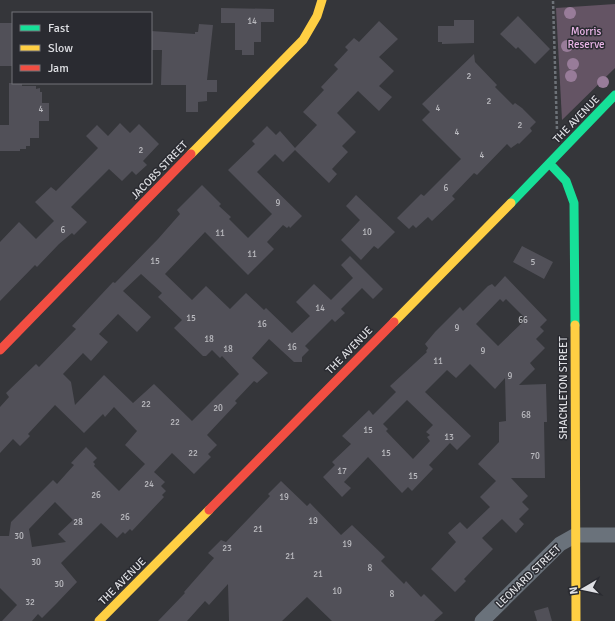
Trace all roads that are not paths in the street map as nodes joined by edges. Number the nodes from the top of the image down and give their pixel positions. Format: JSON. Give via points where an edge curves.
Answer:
{"nodes":[{"id":1,"x":322,"y":0,"type":"edge"},
{"id":2,"x":615,"y":95,"type":"edge"},
{"id":3,"x":550,"y":164,"type":"junction"},
{"id":4,"x":0,"y":350,"type":"edge"},
{"id":5,"x":576,"y":535,"type":"junction"},
{"id":6,"x":615,"y":535,"type":"edge"},
{"id":7,"x":99,"y":621,"type":"edge"},
{"id":8,"x":482,"y":621,"type":"edge"},
{"id":9,"x":576,"y":621,"type":"edge"}],
"edges":[{"from":1,"to":4,"type":"street","name":"JACOBS STREET","via":[[314,24],[303,40]]},
{"from":2,"to":3,"type":"street","name":"THE AVENUE"},
{"from":3,"to":5,"type":"street","name":"SHACKLETON STREET","via":[[566,179],[574,203]]},
{"from":3,"to":7,"type":"street","name":"THE AVENUE"},
{"from":5,"to":6,"type":"street"},
{"from":5,"to":8,"type":"street","name":"LEONARD STREET","via":[[560,544],[542,560]]},
{"from":5,"to":9,"type":"street","name":"SHACKLETON STREET"}]}
